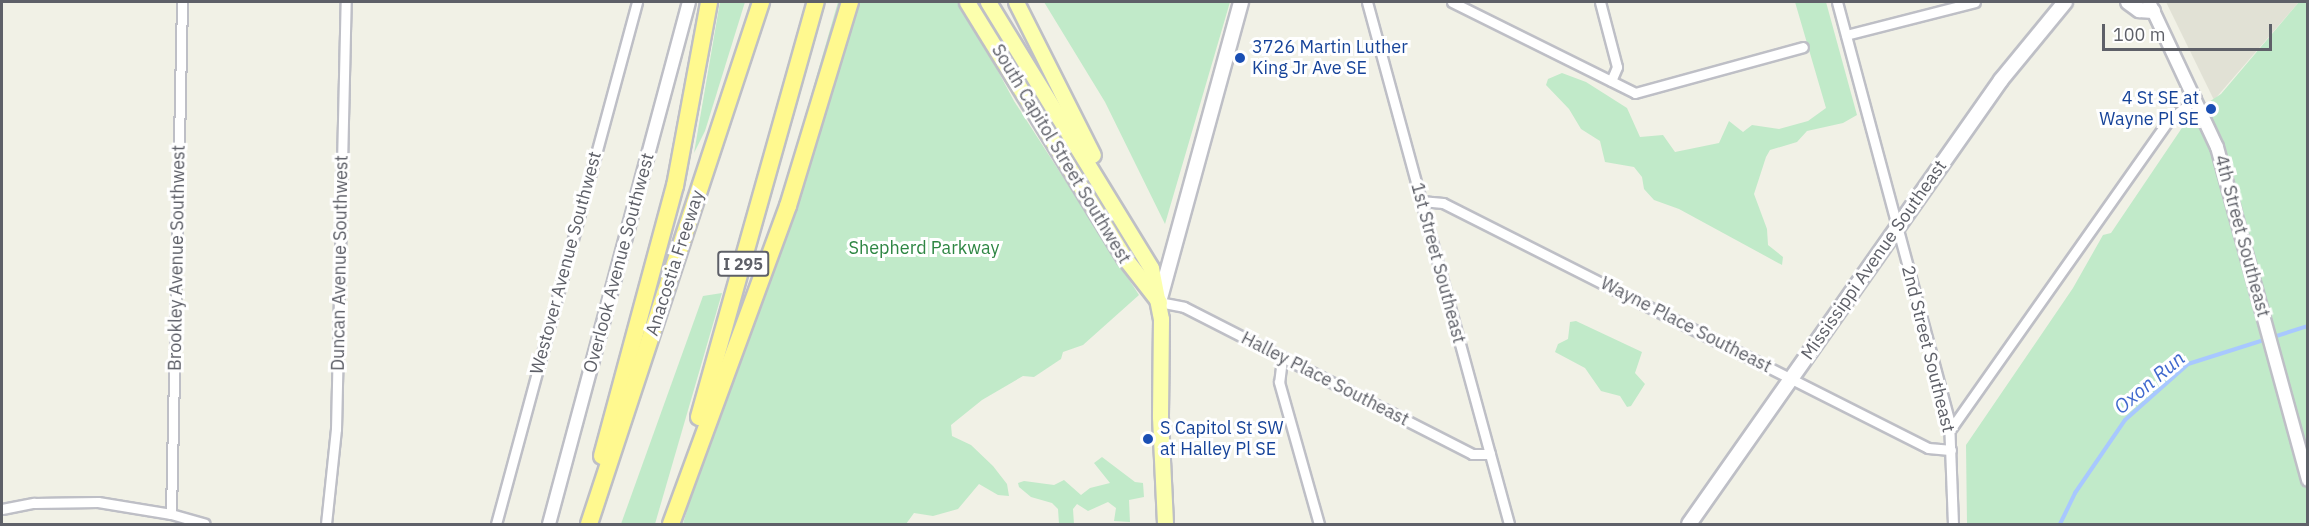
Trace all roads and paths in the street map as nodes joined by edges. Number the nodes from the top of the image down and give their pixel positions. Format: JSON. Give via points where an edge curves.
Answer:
{"nodes":[{"id":1,"x":182,"y":2,"type":"edge"},
{"id":2,"x":346,"y":2,"type":"edge"},
{"id":3,"x":637,"y":2,"type":"edge"},
{"id":4,"x":689,"y":2,"type":"edge"},
{"id":5,"x":709,"y":2,"type":"edge"},
{"id":6,"x":761,"y":2,"type":"edge"},
{"id":7,"x":816,"y":2,"type":"edge"},
{"id":8,"x":850,"y":2,"type":"edge"},
{"id":9,"x":967,"y":2,"type":"edge"},
{"id":10,"x":988,"y":2,"type":"edge"},
{"id":11,"x":1017,"y":2,"type":"edge"},
{"id":12,"x":1241,"y":2,"type":"edge"},
{"id":13,"x":1367,"y":2,"type":"edge"},
{"id":14,"x":1452,"y":2,"type":"edge"},
{"id":15,"x":1600,"y":2,"type":"edge"},
{"id":16,"x":1837,"y":2,"type":"edge"},
{"id":17,"x":1975,"y":2,"type":"edge"},
{"id":18,"x":2065,"y":2,"type":"edge"},
{"id":19,"x":2128,"y":2,"type":"edge"},
{"id":20,"x":2151,"y":6,"type":"edge"},
{"id":21,"x":1846,"y":35,"type":"junction"},
{"id":22,"x":1803,"y":47,"type":"dead end"},
{"id":23,"x":1611,"y":81,"type":"junction"},
{"id":24,"x":2196,"y":98,"type":"junction"},
{"id":25,"x":1111,"y":199,"type":"junction"},
{"id":26,"x":1421,"y":201,"type":"junction"},
{"id":27,"x":1897,"y":227,"type":"junction"},
{"id":28,"x":1159,"y":302,"type":"junction"},
{"id":29,"x":1282,"y":358,"type":"junction"},
{"id":30,"x":1791,"y":379,"type":"junction"},
{"id":31,"x":1950,"y":430,"type":"junction"},
{"id":32,"x":1951,"y":450,"type":"junction"},
{"id":33,"x":1490,"y":454,"type":"junction"},
{"id":34,"x":2307,"y":480,"type":"edge"},
{"id":35,"x":594,"y":507,"type":"junction"},
{"id":36,"x":2,"y":509,"type":"edge"},
{"id":37,"x":171,"y":514,"type":"junction"},
{"id":38,"x":205,"y":525,"type":"edge"},
{"id":39,"x":326,"y":525,"type":"edge"},
{"id":40,"x":496,"y":525,"type":"edge"},
{"id":41,"x":549,"y":525,"type":"edge"},
{"id":42,"x":589,"y":525,"type":"edge"},
{"id":43,"x":669,"y":525,"type":"edge"},
{"id":44,"x":1165,"y":525,"type":"edge"},
{"id":45,"x":1319,"y":525,"type":"edge"},
{"id":46,"x":1509,"y":525,"type":"edge"},
{"id":47,"x":1689,"y":525,"type":"edge"},
{"id":48,"x":1953,"y":525,"type":"edge"}],
"edges":[{"from":1,"to":37,"type":"street","name":"Brookley Avenue Southwest"},
{"from":2,"to":39,"type":"street","name":"Duncan Avenue Southwest","via":[[336,429]]},
{"from":3,"to":40,"type":"street","name":"Westover Avenue Southwest"},
{"from":4,"to":41,"type":"street","name":"Overlook Avenue Southwest"},
{"from":5,"to":35,"type":"highway","via":[[675,186],[604,443]]},
{"from":6,"to":35,"type":"highway","name":"Anacostia Freeway"},
{"from":7,"to":43,"type":"highway","number":"I 295"},
{"from":8,"to":43,"type":"highway","via":[[788,206],[715,400],[691,478]]},
{"from":9,"to":28,"type":"main road","name":"South Capitol Street Southwest","via":[[1134,273]]},
{"from":10,"to":25,"type":"main road"},
{"from":11,"to":25,"type":"main road","via":[[1092,152]]},
{"from":12,"to":28,"type":"main road"},
{"from":13,"to":26,"type":"street","name":"1st Street Southeast"},
{"from":14,"to":23,"type":"street"},
{"from":15,"to":23,"type":"street","via":[[1617,67]]},
{"from":16,"to":21,"type":"street","name":"2nd Street Southeast"},
{"from":17,"to":21,"type":"street"},
{"from":18,"to":27,"type":"main road","name":"Mississippi Avenue Southeast","via":[[2001,81]]},
{"from":19,"to":20,"type":"main road","via":[[2139,10]]},
{"from":20,"to":24,"type":"street","name":"4th Street Southeast"},
{"from":21,"to":27,"type":"street","name":"2nd Street Southeast"},
{"from":22,"to":23,"type":"street","via":[[1635,93]]},
{"from":24,"to":31,"type":"street","via":[[2168,121]]},
{"from":24,"to":34,"type":"street","name":"4th Street Southeast","via":[[2217,147]]},
{"from":25,"to":28,"type":"main road","via":[[1149,261]]},
{"from":26,"to":30,"type":"street","name":"Wayne Place Southeast","via":[[1443,203]]},
{"from":26,"to":33,"type":"street","name":"1st Street Southeast"},
{"from":27,"to":30,"type":"main road","name":"Mississippi Avenue Southeast"},
{"from":27,"to":31,"type":"street","name":"2nd Street Southeast"},
{"from":28,"to":29,"type":"street","name":"Halley Place Southeast","via":[[1184,307]]},
{"from":28,"to":44,"type":"main road"},
{"from":29,"to":33,"type":"street","name":"Halley Place Southeast","via":[[1472,453]]},
{"from":29,"to":45,"type":"street","via":[[1279,382]]},
{"from":30,"to":32,"type":"street","name":"Wayne Place Southeast","via":[[1928,448]]},
{"from":30,"to":47,"type":"main road","name":"Mississippi Avenue Southeast"},
{"from":31,"to":32,"type":"street","name":"2nd Street Southeast"},
{"from":32,"to":48,"type":"street","name":"2nd Street Southeast"},
{"from":33,"to":46,"type":"street","name":"1st Street Southeast"},
{"from":35,"to":42,"type":"highway","name":"Anacostia Freeway"},
{"from":36,"to":37,"type":"street","via":[[73,501]]},
{"from":37,"to":38,"type":"street"}]}
